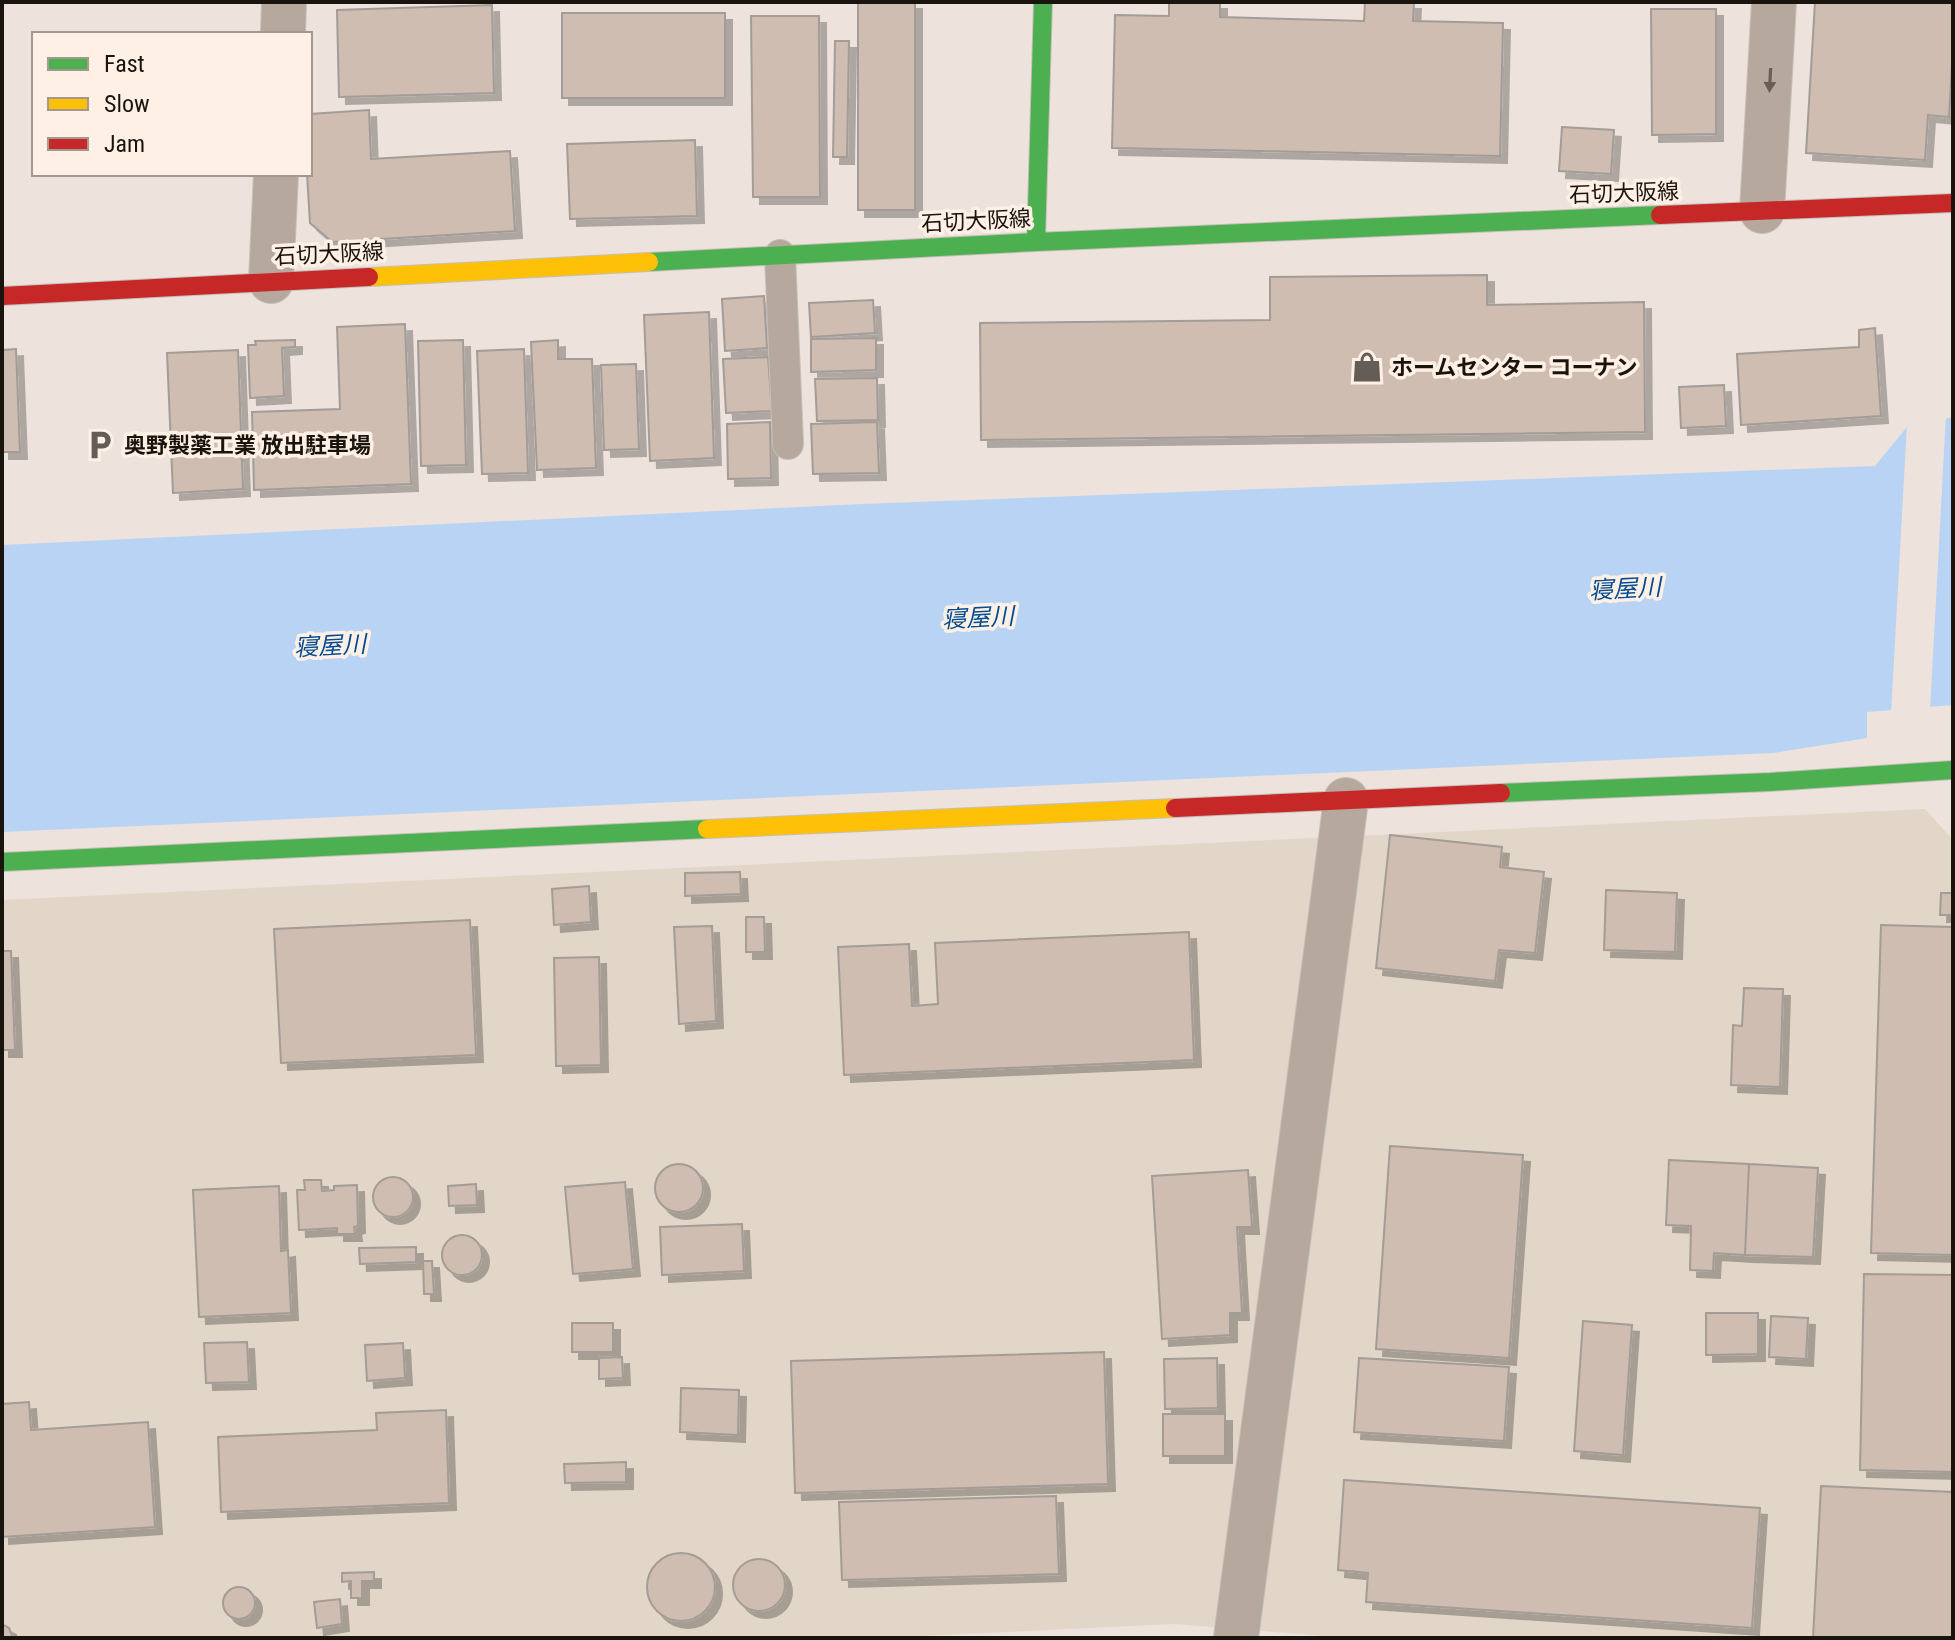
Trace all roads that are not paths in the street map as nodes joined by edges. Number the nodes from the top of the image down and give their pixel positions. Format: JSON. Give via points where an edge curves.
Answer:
{"nodes":[{"id":1,"x":284,"y":2,"type":"edge"},
{"id":2,"x":1043,"y":2,"type":"edge"},
{"id":3,"x":1774,"y":2,"type":"edge"},
{"id":4,"x":283,"y":32,"type":"edge"},
{"id":5,"x":276,"y":176,"type":"edge"},
{"id":6,"x":1953,"y":203,"type":"edge"},
{"id":7,"x":1762,"y":211,"type":"junction"},
{"id":8,"x":1036,"y":242,"type":"junction"},
{"id":9,"x":780,"y":255,"type":"junction"},
{"id":10,"x":271,"y":281,"type":"junction"},
{"id":11,"x":2,"y":296,"type":"edge"},
{"id":12,"x":788,"y":444,"type":"dead end"},
{"id":13,"x":1953,"y":770,"type":"edge"},
{"id":14,"x":1346,"y":800,"type":"junction"},
{"id":15,"x":2,"y":862,"type":"edge"},
{"id":16,"x":1236,"y":1638,"type":"edge"}],
"edges":[{"from":1,"to":4,"type":"street"},
{"from":2,"to":8,"type":"street"},
{"from":3,"to":7,"type":"street","one_way":true},
{"from":5,"to":10,"type":"street"},
{"from":6,"to":7,"type":"street","name":"石切大阪線"},
{"from":7,"to":8,"type":"street","name":"石切大阪線"},
{"from":8,"to":9,"type":"street","name":"石切大阪線"},
{"from":9,"to":10,"type":"street","name":"石切大阪線"},
{"from":9,"to":12,"type":"lane"},
{"from":10,"to":11,"type":"street","name":"石切大阪線"},
{"from":13,"to":14,"type":"street"},
{"from":14,"to":15,"type":"street"},
{"from":14,"to":16,"type":"street"}]}
